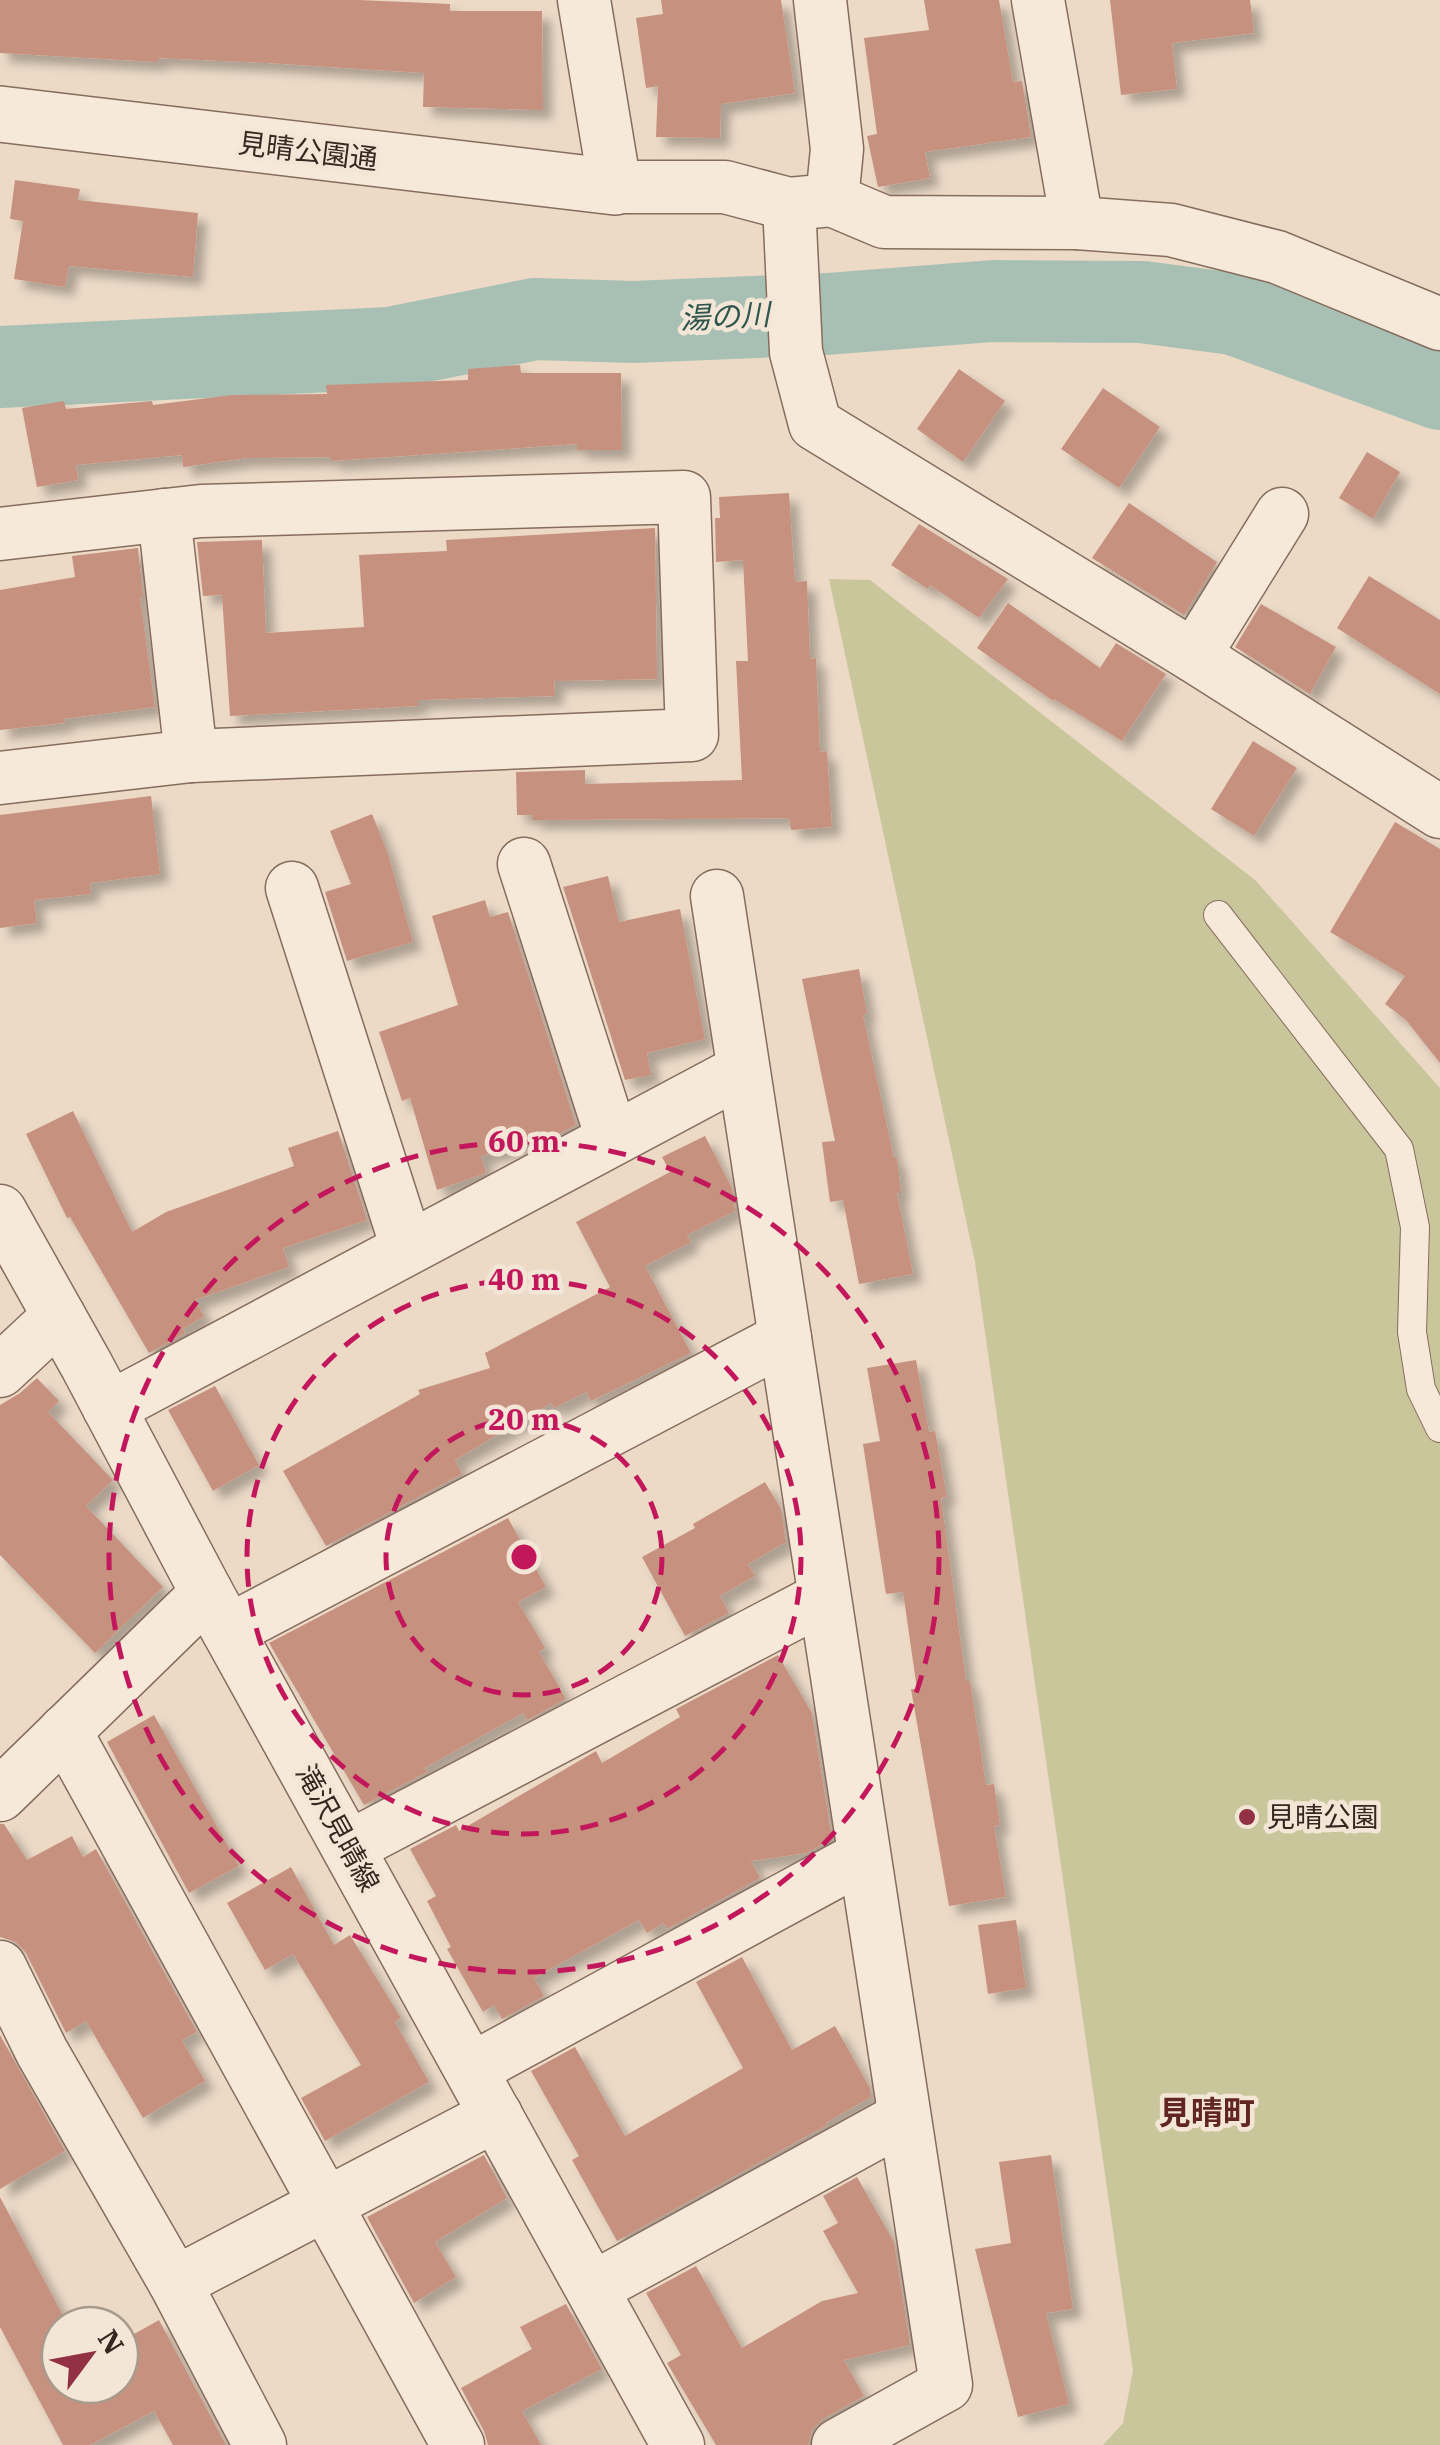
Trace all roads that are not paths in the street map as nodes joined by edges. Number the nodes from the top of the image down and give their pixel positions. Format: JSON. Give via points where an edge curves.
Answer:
{"nodes":[{"id":1,"x":584,"y":0,"type":"edge"},
{"id":2,"x":820,"y":0,"type":"edge"},
{"id":3,"x":1038,"y":0,"type":"edge"},
{"id":4,"x":0,"y":114,"type":"edge"},
{"id":5,"x":615,"y":187,"type":"junction"},
{"id":6,"x":810,"y":202,"type":"junction"},
{"id":7,"x":1077,"y":224,"type":"junction"},
{"id":8,"x":1440,"y":324,"type":"edge"},
{"id":9,"x":1282,"y":514,"type":"dead end"},
{"id":10,"x":164,"y":515,"type":"junction"},
{"id":11,"x":0,"y":534,"type":"edge"},
{"id":12,"x":1194,"y":656,"type":"junction"},
{"id":13,"x":191,"y":756,"type":"junction"},
{"id":14,"x":0,"y":778,"type":"edge"},
{"id":15,"x":1440,"y":812,"type":"edge"},
{"id":16,"x":524,"y":864,"type":"dead end"},
{"id":17,"x":292,"y":888,"type":"dead end"},
{"id":18,"x":717,"y":896,"type":"dead end"},
{"id":19,"x":1218,"y":914,"type":"dead end"},
{"id":20,"x":742,"y":1070,"type":"junction"},
{"id":21,"x":612,"y":1138,"type":"junction"},
{"id":22,"x":0,"y":1211,"type":"edge"},
{"id":23,"x":407,"y":1247,"type":"junction"},
{"id":24,"x":59,"y":1316,"type":"junction"},
{"id":25,"x":785,"y":1338,"type":"junction"},
{"id":26,"x":0,"y":1370,"type":"edge"},
{"id":27,"x":109,"y":1408,"type":"junction"},
{"id":28,"x":1440,"y":1428,"type":"edge"},
{"id":29,"x":823,"y":1598,"type":"junction"},
{"id":30,"x":218,"y":1612,"type":"junction"},
{"id":31,"x":65,"y":1732,"type":"junction"},
{"id":32,"x":0,"y":1795,"type":"edge"},
{"id":33,"x":349,"y":1847,"type":"junction"},
{"id":34,"x":864,"y":1856,"type":"junction"},
{"id":35,"x":0,"y":1967,"type":"edge"},
{"id":36,"x":472,"y":2069,"type":"junction"},
{"id":37,"x":496,"y":2115,"type":"junction"},
{"id":38,"x":902,"y":2118,"type":"junction"},
{"id":39,"x":326,"y":2204,"type":"junction"},
{"id":40,"x":175,"y":2283,"type":"junction"},
{"id":41,"x":593,"y":2288,"type":"junction"},
{"id":42,"x":260,"y":2445,"type":"edge"},
{"id":43,"x":458,"y":2445,"type":"edge"},
{"id":44,"x":678,"y":2445,"type":"edge"},
{"id":45,"x":838,"y":2445,"type":"edge"}],
"edges":[{"from":1,"to":5,"type":"street"},
{"from":2,"to":6,"type":"street","via":[[838,149]]},
{"from":3,"to":7,"type":"street"},
{"from":4,"to":5,"type":"street","name":"見晴公園通"},
{"from":5,"to":6,"type":"street","via":[[725,187]]},
{"from":6,"to":7,"type":"street","via":[[884,222]]},
{"from":6,"to":12,"type":"street","via":[[791,284],[796,352],[815,424]]},
{"from":7,"to":8,"type":"street","via":[[1171,230],[1277,257]]},
{"from":9,"to":12,"type":"street"},
{"from":10,"to":11,"type":"street"},
{"from":10,"to":13,"type":"street"},
{"from":10,"to":13,"type":"street","via":[[684,497],[692,735]]},
{"from":12,"to":15,"type":"street"},
{"from":13,"to":14,"type":"street"},
{"from":16,"to":21,"type":"street"},
{"from":17,"to":23,"type":"street"},
{"from":18,"to":20,"type":"street"},
{"from":19,"to":28,"type":"lane","via":[[1399,1149],[1415,1227],[1412,1332],[1421,1389]]},
{"from":20,"to":21,"type":"street"},
{"from":20,"to":25,"type":"street"},
{"from":21,"to":23,"type":"street"},
{"from":22,"to":24,"type":"street","name":"滝沢見晴線"},
{"from":23,"to":27,"type":"street"},
{"from":24,"to":26,"type":"street"},
{"from":24,"to":27,"type":"street","name":"滝沢見晴線"},
{"from":25,"to":29,"type":"street"},
{"from":25,"to":30,"type":"street"},
{"from":27,"to":30,"type":"street","name":"滝沢見晴線"},
{"from":29,"to":33,"type":"street"},
{"from":29,"to":34,"type":"street"},
{"from":30,"to":31,"type":"street"},
{"from":30,"to":33,"type":"street","name":"滝沢見晴線"},
{"from":31,"to":32,"type":"street"},
{"from":31,"to":39,"type":"street"},
{"from":33,"to":36,"type":"street","name":"滝沢見晴線"},
{"from":34,"to":36,"type":"street"},
{"from":34,"to":38,"type":"street"},
{"from":35,"to":40,"type":"street"},
{"from":36,"to":37,"type":"street","name":"滝沢見晴線"},
{"from":37,"to":39,"type":"street"},
{"from":37,"to":41,"type":"street","name":"滝沢見晴線"},
{"from":38,"to":41,"type":"street"},
{"from":38,"to":45,"type":"street","via":[[946,2384]]},
{"from":39,"to":40,"type":"street"},
{"from":39,"to":43,"type":"street"},
{"from":40,"to":42,"type":"street"},
{"from":41,"to":44,"type":"street","name":"滝沢見晴線"}]}
